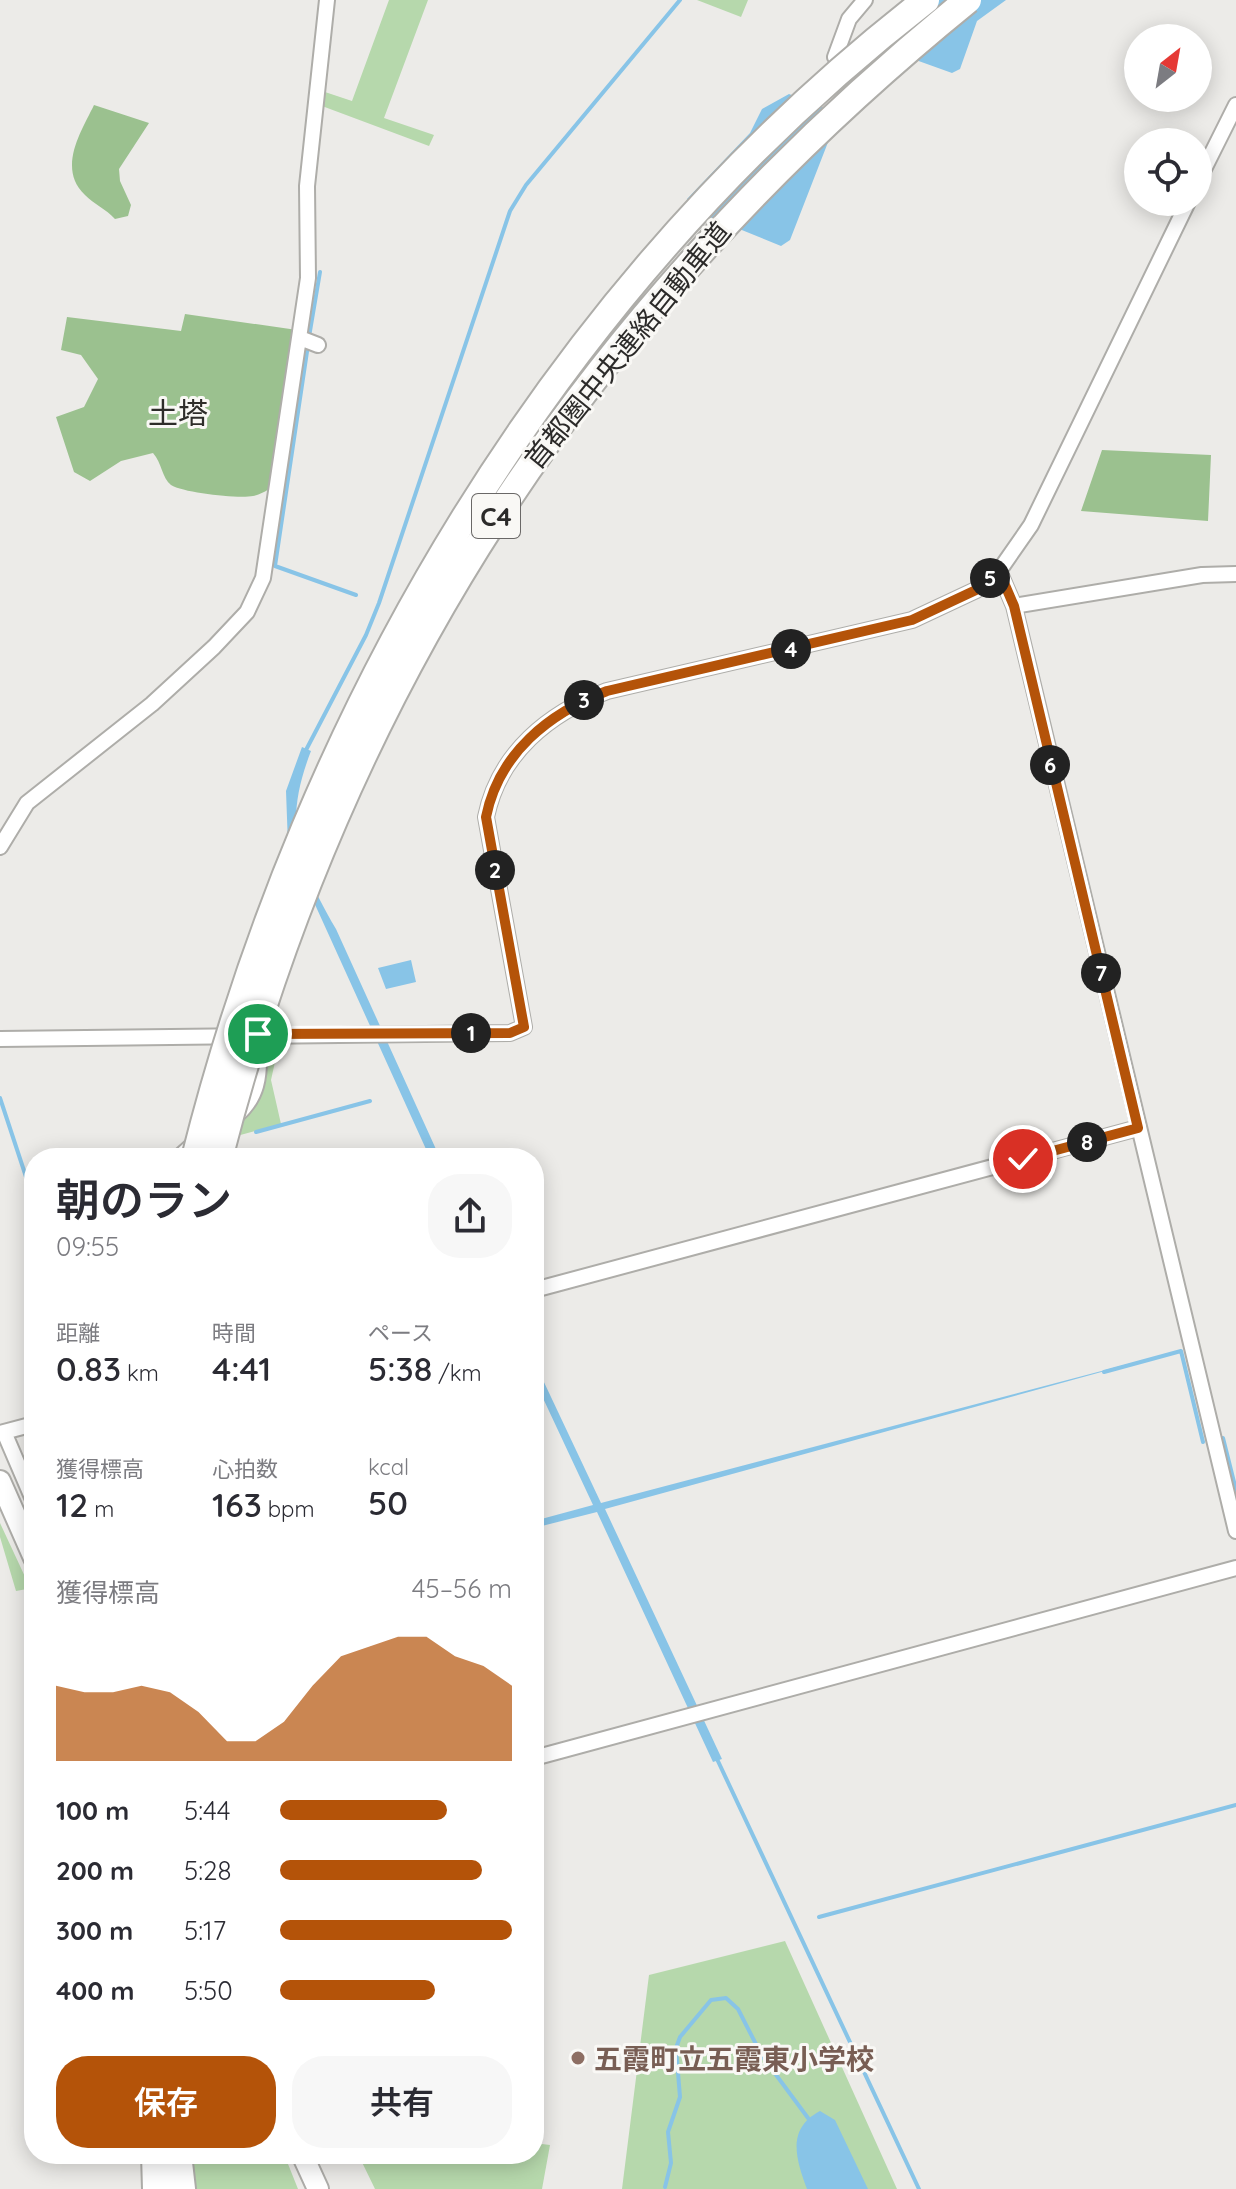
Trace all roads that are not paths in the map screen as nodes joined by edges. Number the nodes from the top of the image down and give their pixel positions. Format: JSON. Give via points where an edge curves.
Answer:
{"nodes":[{"id":1,"x":327,"y":0,"type":"edge"},
{"id":2,"x":865,"y":0,"type":"edge"},
{"id":3,"x":926,"y":0,"type":"edge"},
{"id":4,"x":968,"y":0,"type":"edge"},
{"id":5,"x":835,"y":57,"type":"dead end"},
{"id":6,"x":1236,"y":105,"type":"edge"},
{"id":7,"x":1212,"y":153,"type":"edge"},
{"id":8,"x":1181,"y":216,"type":"edge"},
{"id":9,"x":301,"y":338,"type":"junction"},
{"id":10,"x":318,"y":345,"type":"dead end"},
{"id":11,"x":999,"y":571,"type":"junction"},
{"id":12,"x":1236,"y":574,"type":"edge"},
{"id":13,"x":1014,"y":606,"type":"junction"},
{"id":14,"x":0,"y":847,"type":"edge"},
{"id":15,"x":258,"y":1034,"type":"junction"},
{"id":16,"x":0,"y":1039,"type":"edge"},
{"id":17,"x":1138,"y":1128,"type":"junction"},
{"id":18,"x":186,"y":1148,"type":"edge"},
{"id":19,"x":198,"y":1148,"type":"edge"},
{"id":20,"x":222,"y":1148,"type":"edge"},
{"id":21,"x":544,"y":1287,"type":"edge"},
{"id":22,"x":24,"y":1427,"type":"edge"},
{"id":23,"x":2,"y":1433,"type":"edge"},
{"id":24,"x":24,"y":1480,"type":"edge"},
{"id":25,"x":0,"y":1481,"type":"edge"},
{"id":26,"x":1236,"y":1531,"type":"edge"},
{"id":27,"x":24,"y":1535,"type":"edge"},
{"id":28,"x":1236,"y":1568,"type":"edge"},
{"id":29,"x":544,"y":1755,"type":"edge"},
{"id":30,"x":155,"y":2164,"type":"edge"},
{"id":31,"x":178,"y":2164,"type":"edge"},
{"id":32,"x":307,"y":2164,"type":"edge"},
{"id":33,"x":156,"y":2189,"type":"edge"},
{"id":34,"x":179,"y":2189,"type":"edge"},
{"id":35,"x":318,"y":2189,"type":"edge"}],
"edges":[{"from":1,"to":9,"type":"street","via":[[307,186],[308,278]]},
{"from":2,"to":5,"type":"street","via":[[849,19]]},
{"from":3,"to":19,"type":"highway","name":"首都圏中央連絡自動車道","number":"C4","bridge":true,"via":[[797,112],[710,198],[619,300],[484,485],[383,659],[303,829],[256,951]]},
{"from":4,"to":20,"type":"highway","name":"首都圏中央連絡自動車道","number":"C4","bridge":true,"via":[[816,130],[729,217],[642,317],[506,500],[404,670],[323,840],[278,957]]},
{"from":6,"to":7,"type":"street"},
{"from":8,"to":11,"type":"street","via":[[1031,525]]},
{"from":9,"to":10,"type":"street"},
{"from":9,"to":14,"type":"street","via":[[263,578],[247,612],[152,704],[27,803]]},
{"from":11,"to":13,"type":"street"},
{"from":11,"to":15,"type":"street","via":[[976,590],[912,620],[607,691],[570,705],[545,723],[509,763],[486,817],[524,1027],[510,1033]]},
{"from":12,"to":13,"type":"street"},
{"from":13,"to":17,"type":"street"},
{"from":15,"to":16,"type":"street"},
{"from":15,"to":18,"type":"street","via":[[260,1077],[247,1107]]},
{"from":17,"to":21,"type":"street"},
{"from":17,"to":26,"type":"street"},
{"from":22,"to":23,"type":"street"},
{"from":23,"to":24,"type":"street"},
{"from":25,"to":27,"type":"main road"},
{"from":28,"to":29,"type":"street"},
{"from":30,"to":33,"type":"highway"},
{"from":31,"to":34,"type":"highway"},
{"from":32,"to":35,"type":"main road"}]}
